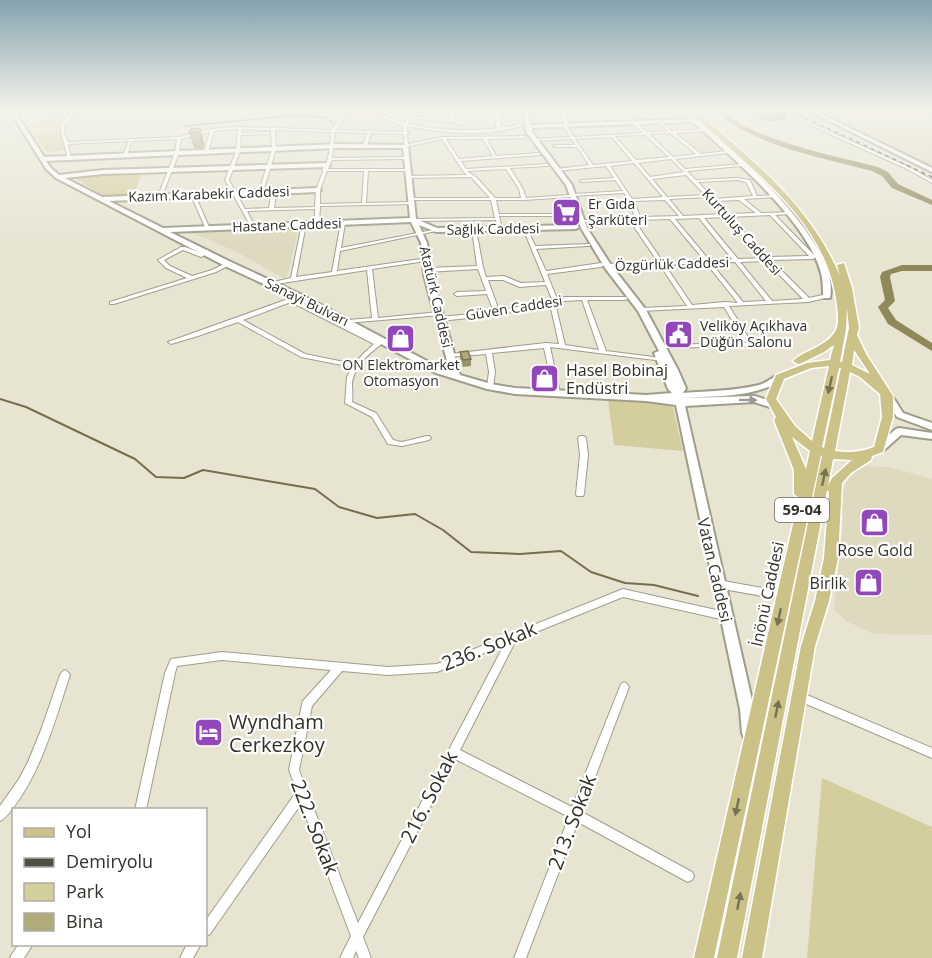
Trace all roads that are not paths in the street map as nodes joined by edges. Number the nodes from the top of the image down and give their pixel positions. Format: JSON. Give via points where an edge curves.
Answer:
{"nodes":[{"id":1,"x":41,"y":156,"type":"edge"},
{"id":2,"x":112,"y":156,"type":"edge"},
{"id":3,"x":176,"y":156,"type":"edge"},
{"id":4,"x":236,"y":156,"type":"edge"},
{"id":5,"x":272,"y":156,"type":"edge"},
{"id":6,"x":330,"y":156,"type":"edge"},
{"id":7,"x":455,"y":156,"type":"edge"},
{"id":8,"x":514,"y":156,"type":"edge"},
{"id":9,"x":540,"y":156,"type":"edge"},
{"id":10,"x":546,"y":156,"type":"edge"},
{"id":11,"x":585,"y":156,"type":"edge"},
{"id":12,"x":631,"y":156,"type":"edge"},
{"id":13,"x":670,"y":156,"type":"edge"},
{"id":14,"x":695,"y":156,"type":"edge"},
{"id":15,"x":731,"y":156,"type":"edge"},
{"id":16,"x":740,"y":156,"type":"edge"},
{"id":17,"x":881,"y":156,"type":"edge"},
{"id":18,"x":903,"y":156,"type":"edge"},
{"id":19,"x":495,"y":157,"type":"joint"},
{"id":20,"x":69,"y":158,"type":"joint"},
{"id":21,"x":406,"y":158,"type":"joint"},
{"id":22,"x":43,"y":159,"type":"junction"},
{"id":23,"x":673,"y":159,"type":"junction"},
{"id":24,"x":457,"y":160,"type":"junction"},
{"id":25,"x":637,"y":163,"type":"junction"},
{"id":26,"x":327,"y":165,"type":"junction"},
{"id":27,"x":547,"y":165,"type":"junction"},
{"id":28,"x":607,"y":165,"type":"junction"},
{"id":29,"x":741,"y":165,"type":"junction"},
{"id":30,"x":592,"y":167,"type":"junction"},
{"id":31,"x":268,"y":168,"type":"junction"},
{"id":32,"x":508,"y":168,"type":"junction"},
{"id":33,"x":232,"y":169,"type":"junction"},
{"id":34,"x":366,"y":170,"type":"junction"},
{"id":35,"x":464,"y":170,"type":"junction"},
{"id":36,"x":557,"y":170,"type":"junction"},
{"id":37,"x":932,"y":170,"type":"edge"},
{"id":38,"x":171,"y":171,"type":"junction"},
{"id":39,"x":687,"y":172,"type":"junction"},
{"id":40,"x":407,"y":173,"type":"junction"},
{"id":41,"x":472,"y":176,"type":"junction"},
{"id":42,"x":58,"y":177,"type":"junction"},
{"id":43,"x":650,"y":178,"type":"junction"},
{"id":44,"x":615,"y":179,"type":"junction"},
{"id":45,"x":582,"y":181,"type":"dead end"},
{"id":46,"x":697,"y":181,"type":"junction"},
{"id":47,"x":932,"y":182,"type":"edge"},
{"id":48,"x":318,"y":190,"type":"junction"},
{"id":49,"x":274,"y":191,"type":"junction"},
{"id":50,"x":261,"y":192,"type":"junction"},
{"id":51,"x":625,"y":192,"type":"junction"},
{"id":52,"x":232,"y":193,"type":"junction"},
{"id":53,"x":193,"y":195,"type":"junction"},
{"id":54,"x":571,"y":195,"type":"junction"},
{"id":55,"x":160,"y":196,"type":"junction"},
{"id":56,"x":775,"y":196,"type":"junction"},
{"id":57,"x":493,"y":198,"type":"junction"},
{"id":58,"x":667,"y":198,"type":"junction"},
{"id":59,"x":713,"y":198,"type":"junction"},
{"id":60,"x":756,"y":198,"type":"junction"},
{"id":61,"x":101,"y":199,"type":"junction"},
{"id":62,"x":524,"y":199,"type":"junction"},
{"id":63,"x":741,"y":199,"type":"junction"},
{"id":64,"x":631,"y":200,"type":"junction"},
{"id":65,"x":410,"y":201,"type":"junction"},
{"id":66,"x":364,"y":204,"type":"junction"},
{"id":67,"x":317,"y":206,"type":"junction"},
{"id":68,"x":244,"y":210,"type":"junction"},
{"id":69,"x":271,"y":210,"type":"junction"},
{"id":70,"x":771,"y":213,"type":"junction"},
{"id":71,"x":790,"y":213,"type":"junction"},
{"id":72,"x":760,"y":214,"type":"junction"},
{"id":73,"x":573,"y":215,"type":"junction"},
{"id":74,"x":729,"y":215,"type":"junction"},
{"id":75,"x":700,"y":216,"type":"junction"},
{"id":76,"x":498,"y":217,"type":"junction"},
{"id":77,"x":682,"y":217,"type":"junction"},
{"id":78,"x":672,"y":218,"type":"junction"},
{"id":79,"x":631,"y":219,"type":"junction"},
{"id":80,"x":638,"y":219,"type":"junction"},
{"id":81,"x":413,"y":220,"type":"junction"},
{"id":82,"x":343,"y":223,"type":"junction"},
{"id":83,"x":304,"y":224,"type":"junction"},
{"id":84,"x":317,"y":224,"type":"junction"},
{"id":85,"x":579,"y":224,"type":"junction"},
{"id":86,"x":252,"y":225,"type":"junction"},
{"id":87,"x":207,"y":227,"type":"junction"},
{"id":88,"x":525,"y":228,"type":"junction"},
{"id":89,"x":500,"y":229,"type":"junction"},
{"id":90,"x":161,"y":230,"type":"junction"},
{"id":91,"x":436,"y":230,"type":"junction"},
{"id":92,"x":474,"y":230,"type":"junction"},
{"id":93,"x":420,"y":235,"type":"junction"},
{"id":94,"x":588,"y":245,"type":"junction"},
{"id":95,"x":189,"y":247,"type":"junction"},
{"id":96,"x":533,"y":248,"type":"junction"},
{"id":97,"x":338,"y":250,"type":"junction"},
{"id":98,"x":426,"y":259,"type":"junction"},
{"id":99,"x":765,"y":260,"type":"junction"},
{"id":100,"x":736,"y":261,"type":"junction"},
{"id":101,"x":709,"y":262,"type":"junction"},
{"id":102,"x":228,"y":264,"type":"junction"},
{"id":103,"x":662,"y":264,"type":"junction"},
{"id":104,"x":604,"y":266,"type":"junction"},
{"id":105,"x":480,"y":267,"type":"junction"},
{"id":106,"x":369,"y":268,"type":"junction"},
{"id":107,"x":428,"y":270,"type":"junction"},
{"id":108,"x":334,"y":273,"type":"junction"},
{"id":109,"x":544,"y":273,"type":"junction"},
{"id":110,"x":192,"y":278,"type":"junction"},
{"id":111,"x":292,"y":279,"type":"junction"},
{"id":112,"x":484,"y":279,"type":"junction"},
{"id":113,"x":548,"y":283,"type":"junction"},
{"id":114,"x":271,"y":284,"type":"junction"},
{"id":115,"x":489,"y":292,"type":"junction"},
{"id":116,"x":457,"y":294,"type":"dead end"},
{"id":117,"x":827,"y":296,"type":"joint"},
{"id":118,"x":295,"y":298,"type":"junction"},
{"id":119,"x":584,"y":298,"type":"junction"},
{"id":120,"x":625,"y":298,"type":"junction"},
{"id":121,"x":554,"y":300,"type":"junction"},
{"id":122,"x":808,"y":300,"type":"junction"},
{"id":123,"x":770,"y":302,"type":"junction"},
{"id":124,"x":112,"y":303,"type":"dead end"},
{"id":125,"x":741,"y":303,"type":"junction"},
{"id":126,"x":725,"y":304,"type":"junction"},
{"id":127,"x":690,"y":306,"type":"junction"},
{"id":128,"x":642,"y":310,"type":"junction"},
{"id":129,"x":497,"y":313,"type":"junction"},
{"id":130,"x":439,"y":317,"type":"junction"},
{"id":131,"x":375,"y":319,"type":"junction"},
{"id":132,"x":239,"y":320,"type":"junction"},
{"id":133,"x":348,"y":322,"type":"junction"},
{"id":134,"x":848,"y":327,"type":"junction"},
{"id":135,"x":171,"y":342,"type":"dead end"},
{"id":136,"x":380,"y":342,"type":"junction"},
{"id":137,"x":546,"y":345,"type":"junction"},
{"id":138,"x":562,"y":345,"type":"junction"},
{"id":139,"x":662,"y":347,"type":"junction"},
{"id":140,"x":603,"y":351,"type":"junction"},
{"id":141,"x":489,"y":352,"type":"junction"},
{"id":142,"x":450,"y":356,"type":"junction"},
{"id":143,"x":661,"y":360,"type":"junction"},
{"id":144,"x":841,"y":365,"type":"junction"},
{"id":145,"x":357,"y":366,"type":"junction"},
{"id":146,"x":456,"y":377,"type":"junction"},
{"id":147,"x":780,"y":377,"type":"junction"},
{"id":148,"x":490,"y":387,"type":"junction"},
{"id":149,"x":557,"y":393,"type":"junction"},
{"id":150,"x":888,"y":396,"type":"junction"},
{"id":151,"x":679,"y":397,"type":"junction"},
{"id":152,"x":772,"y":405,"type":"junction"},
{"id":153,"x":932,"y":427,"type":"edge"},
{"id":154,"x":932,"y":436,"type":"edge"},
{"id":155,"x":427,"y":438,"type":"dead end"},
{"id":156,"x":582,"y":438,"type":"dead end"},
{"id":157,"x":879,"y":449,"type":"junction"},
{"id":158,"x":822,"y":451,"type":"junction"},
{"id":159,"x":836,"y":481,"type":"junction"},
{"id":160,"x":580,"y":494,"type":"dead end"},
{"id":161,"x":794,"y":547,"type":"junction"},
{"id":162,"x":808,"y":552,"type":"junction"},
{"id":163,"x":718,"y":584,"type":"junction"},
{"id":164,"x":784,"y":596,"type":"junction"},
{"id":165,"x":725,"y":616,"type":"junction"},
{"id":166,"x":513,"y":637,"type":"junction"},
{"id":167,"x":339,"y":668,"type":"junction"},
{"id":168,"x":65,"y":675,"type":"dead end"},
{"id":169,"x":624,"y":687,"type":"dead end"},
{"id":170,"x":800,"y":697,"type":"junction"},
{"id":171,"x":750,"y":748,"type":"junction"},
{"id":172,"x":453,"y":752,"type":"junction"},
{"id":173,"x":932,"y":753,"type":"edge"},
{"id":174,"x":302,"y":793,"type":"junction"},
{"id":175,"x":140,"y":808,"type":"edge"},
{"id":176,"x":575,"y":814,"type":"junction"},
{"id":177,"x":0,"y":815,"type":"edge"},
{"id":178,"x":688,"y":876,"type":"dead end"},
{"id":179,"x":207,"y":929,"type":"edge"},
{"id":180,"x":357,"y":936,"type":"junction"},
{"id":181,"x":26,"y":946,"type":"edge"},
{"id":182,"x":16,"y":958,"type":"edge"},
{"id":183,"x":346,"y":958,"type":"edge"},
{"id":184,"x":365,"y":958,"type":"edge"},
{"id":185,"x":520,"y":958,"type":"edge"},
{"id":186,"x":704,"y":958,"type":"edge"},
{"id":187,"x":728,"y":958,"type":"edge"},
{"id":188,"x":752,"y":958,"type":"edge"}],
"edges":[{"from":1,"to":22,"type":"street","name":"Sanayi Bulvarı"},
{"from":2,"to":20,"type":"street"},
{"from":3,"to":38,"type":"street"},
{"from":4,"to":33,"type":"street"},
{"from":5,"to":31,"type":"street"},
{"from":6,"to":26,"type":"street"},
{"from":7,"to":24,"type":"street"},
{"from":8,"to":19,"type":"street"},
{"from":9,"to":27,"type":"street","name":"Vatan Caddesi"},
{"from":10,"to":36,"type":"street","name":"Vatan Caddesi"},
{"from":11,"to":30,"type":"street"},
{"from":12,"to":25,"type":"street"},
{"from":13,"to":23,"type":"street","name":"Kurtuluş Caddesi"},
{"from":14,"to":23,"type":"street"},
{"from":15,"to":29,"type":"street"},
{"from":16,"to":134,"type":"main road","name":"İnönü Caddesi","number":"59-04","via":[[810,225],[831,264]]},
{"from":17,"to":47,"type":"street"},
{"from":18,"to":37,"type":"street"},
{"from":19,"to":24,"type":"street"},
{"from":20,"to":22,"type":"street"},
{"from":21,"to":26,"type":"street"},
{"from":21,"to":40,"type":"street","name":"Atatürk Caddesi"},
{"from":22,"to":42,"type":"street","name":"Sanayi Bulvarı"},
{"from":23,"to":25,"type":"street"},
{"from":23,"to":39,"type":"street","name":"Kurtuluş Caddesi"},
{"from":24,"to":35,"type":"street"},
{"from":25,"to":28,"type":"street"},
{"from":25,"to":43,"type":"street"},
{"from":26,"to":31,"type":"street"},
{"from":26,"to":34,"type":"street"},
{"from":26,"to":48,"type":"street"},
{"from":27,"to":32,"type":"street"},
{"from":27,"to":54,"type":"street","name":"Vatan Caddesi"},
{"from":28,"to":30,"type":"street"},
{"from":28,"to":44,"type":"street"},
{"from":29,"to":39,"type":"street"},
{"from":29,"to":56,"type":"street"},
{"from":30,"to":36,"type":"street"},
{"from":31,"to":33,"type":"street"},
{"from":31,"to":50,"type":"street"},
{"from":32,"to":35,"type":"street"},
{"from":32,"to":62,"type":"street"},
{"from":33,"to":38,"type":"street"},
{"from":33,"to":52,"type":"street","via":[[227,180]]},
{"from":34,"to":40,"type":"street"},
{"from":34,"to":66,"type":"street"},
{"from":35,"to":41,"type":"street"},
{"from":36,"to":54,"type":"street","name":"Vatan Caddesi"},
{"from":38,"to":42,"type":"street"},
{"from":38,"to":55,"type":"street"},
{"from":39,"to":43,"type":"street"},
{"from":39,"to":46,"type":"street","name":"Kurtuluş Caddesi"},
{"from":40,"to":41,"type":"street"},
{"from":40,"to":65,"type":"street","name":"Atatürk Caddesi"},
{"from":41,"to":57,"type":"street"},
{"from":42,"to":61,"type":"street","name":"Sanayi Bulvarı"},
{"from":43,"to":58,"type":"street"},
{"from":44,"to":45,"type":"street"},
{"from":44,"to":51,"type":"street"},
{"from":46,"to":59,"type":"street","name":"Kurtuluş Caddesi"},
{"from":46,"to":60,"type":"street","via":[[748,181]]},
{"from":48,"to":49,"type":"street","name":"Kazım Karabekir Caddesi"},
{"from":48,"to":67,"type":"street"},
{"from":49,"to":50,"type":"street","name":"Kazım Karabekir Caddesi"},
{"from":49,"to":69,"type":"street"},
{"from":50,"to":52,"type":"street","name":"Kazım Karabekir Caddesi"},
{"from":51,"to":54,"type":"street"},
{"from":51,"to":64,"type":"street"},
{"from":52,"to":53,"type":"street","name":"Kazım Karabekir Caddesi"},
{"from":52,"to":68,"type":"street"},
{"from":53,"to":55,"type":"street","name":"Kazım Karabekir Caddesi"},
{"from":53,"to":87,"type":"street"},
{"from":54,"to":62,"type":"street"},
{"from":54,"to":73,"type":"street","name":"Vatan Caddesi"},
{"from":54,"to":85,"type":"street","name":"Vatan Caddesi"},
{"from":55,"to":61,"type":"street","name":"Kazım Karabekir Caddesi"},
{"from":56,"to":60,"type":"street"},
{"from":56,"to":71,"type":"street"},
{"from":57,"to":62,"type":"street"},
{"from":57,"to":65,"type":"street"},
{"from":57,"to":76,"type":"street"},
{"from":58,"to":59,"type":"street"},
{"from":58,"to":64,"type":"street"},
{"from":58,"to":77,"type":"street"},
{"from":59,"to":63,"type":"street"},
{"from":59,"to":74,"type":"street","name":"Kurtuluş Caddesi"},
{"from":60,"to":63,"type":"street"},
{"from":61,"to":90,"type":"street","name":"Sanayi Bulvarı"},
{"from":63,"to":72,"type":"street"},
{"from":64,"to":80,"type":"street"},
{"from":65,"to":66,"type":"street"},
{"from":65,"to":81,"type":"street","name":"Atatürk Caddesi"},
{"from":66,"to":67,"type":"street"},
{"from":67,"to":69,"type":"street"},
{"from":67,"to":84,"type":"street"},
{"from":68,"to":69,"type":"street"},
{"from":68,"to":86,"type":"street"},
{"from":70,"to":71,"type":"street"},
{"from":70,"to":72,"type":"street"},
{"from":70,"to":99,"type":"street","name":"Özgürlük Caddesi","via":[[813,257]]},
{"from":71,"to":117,"type":"street","via":[[811,242],[829,286]]},
{"from":72,"to":74,"type":"street"},
{"from":73,"to":76,"type":"street"},
{"from":73,"to":85,"type":"street","name":"Vatan Caddesi"},
{"from":74,"to":75,"type":"street"},
{"from":74,"to":99,"type":"street","name":"Kurtuluş Caddesi"},
{"from":75,"to":77,"type":"street"},
{"from":75,"to":100,"type":"street"},
{"from":76,"to":81,"type":"street"},
{"from":76,"to":89,"type":"street"},
{"from":77,"to":78,"type":"street"},
{"from":78,"to":80,"type":"street"},
{"from":78,"to":101,"type":"street"},
{"from":79,"to":80,"type":"street"},
{"from":79,"to":85,"type":"street"},
{"from":79,"to":103,"type":"street"},
{"from":81,"to":82,"type":"street","name":"Hastane Caddesi"},
{"from":81,"to":91,"type":"street","name":"Sağlık Caddesi"},
{"from":81,"to":93,"type":"street","name":"Atatürk Caddesi"},
{"from":82,"to":84,"type":"street","name":"Hastane Caddesi"},
{"from":82,"to":97,"type":"street"},
{"from":83,"to":84,"type":"street","name":"Hastane Caddesi"},
{"from":83,"to":86,"type":"street","name":"Hastane Caddesi"},
{"from":83,"to":111,"type":"street"},
{"from":85,"to":88,"type":"street","name":"Sağlık Caddesi"},
{"from":85,"to":94,"type":"street","name":"Vatan Caddesi"},
{"from":85,"to":104,"type":"street","name":"Vatan Caddesi"},
{"from":86,"to":87,"type":"street","name":"Hastane Caddesi"},
{"from":87,"to":90,"type":"street","name":"Hastane Caddesi"},
{"from":88,"to":89,"type":"street","name":"Sağlık Caddesi"},
{"from":88,"to":96,"type":"street"},
{"from":89,"to":92,"type":"street","name":"Sağlık Caddesi"},
{"from":90,"to":95,"type":"street","name":"Sanayi Bulvarı"},
{"from":91,"to":92,"type":"street","name":"Sağlık Caddesi"},
{"from":91,"to":93,"type":"street"},
{"from":92,"to":105,"type":"street"},
{"from":93,"to":97,"type":"street"},
{"from":93,"to":98,"type":"street","name":"Atatürk Caddesi"},
{"from":94,"to":96,"type":"street"},
{"from":94,"to":104,"type":"street","name":"Vatan Caddesi"},
{"from":95,"to":102,"type":"street","name":"Sanayi Bulvarı"},
{"from":95,"to":110,"type":"street","via":[[161,260]]},
{"from":96,"to":109,"type":"street"},
{"from":97,"to":108,"type":"street"},
{"from":98,"to":106,"type":"street"},
{"from":98,"to":107,"type":"street","name":"Atatürk Caddesi"},
{"from":99,"to":100,"type":"street","name":"Özgürlük Caddesi"},
{"from":99,"to":122,"type":"street","name":"Kurtuluş Caddesi"},
{"from":100,"to":101,"type":"street","name":"Özgürlük Caddesi"},
{"from":100,"to":123,"type":"street"},
{"from":101,"to":103,"type":"street","name":"Özgürlük Caddesi"},
{"from":101,"to":125,"type":"street"},
{"from":102,"to":110,"type":"street"},
{"from":102,"to":114,"type":"street","name":"Sanayi Bulvarı"},
{"from":103,"to":104,"type":"street","name":"Özgürlük Caddesi"},
{"from":103,"to":127,"type":"street"},
{"from":104,"to":109,"type":"street","name":"Özgürlük Caddesi"},
{"from":104,"to":120,"type":"street","name":"Vatan Caddesi"},
{"from":104,"to":128,"type":"street","name":"Vatan Caddesi"},
{"from":105,"to":107,"type":"street"},
{"from":105,"to":112,"type":"street"},
{"from":106,"to":108,"type":"street"},
{"from":106,"to":131,"type":"street"},
{"from":107,"to":130,"type":"street","name":"Atatürk Caddesi"},
{"from":108,"to":111,"type":"street"},
{"from":109,"to":113,"type":"street"},
{"from":110,"to":124,"type":"street"},
{"from":111,"to":114,"type":"street"},
{"from":112,"to":113,"type":"street","via":[[504,278],[520,285]]},
{"from":112,"to":115,"type":"street"},
{"from":113,"to":121,"type":"street"},
{"from":114,"to":118,"type":"street","name":"Sanayi Bulvarı"},
{"from":115,"to":116,"type":"street"},
{"from":115,"to":129,"type":"street"},
{"from":117,"to":122,"type":"street"},
{"from":118,"to":132,"type":"street"},
{"from":118,"to":133,"type":"street","name":"Sanayi Bulvarı"},
{"from":118,"to":136,"type":"street"},
{"from":119,"to":120,"type":"street","name":"Güven Caddesi"},
{"from":119,"to":121,"type":"street","name":"Güven Caddesi"},
{"from":119,"to":140,"type":"street"},
{"from":120,"to":143,"type":"street","name":"Vatan Caddesi"},
{"from":121,"to":129,"type":"street","name":"Güven Caddesi"},
{"from":121,"to":138,"type":"street"},
{"from":122,"to":123,"type":"street"},
{"from":123,"to":125,"type":"street"},
{"from":125,"to":126,"type":"street"},
{"from":126,"to":127,"type":"street"},
{"from":126,"to":139,"type":"street","via":[[750,345]]},
{"from":127,"to":128,"type":"street"},
{"from":128,"to":139,"type":"street","name":"Vatan Caddesi"},
{"from":129,"to":130,"type":"street","name":"Güven Caddesi"},
{"from":130,"to":131,"type":"street","name":"Güven Caddesi"},
{"from":130,"to":142,"type":"street","name":"Atatürk Caddesi"},
{"from":131,"to":133,"type":"street","name":"Güven Caddesi"},
{"from":132,"to":135,"type":"street"},
{"from":132,"to":145,"type":"street","via":[[303,356]]},
{"from":133,"to":136,"type":"street","name":"Sanayi Bulvarı"},
{"from":134,"to":144,"type":"main road","name":"İnönü Caddesi","number":"59-04"},
{"from":134,"to":147,"type":"main road","via":[[831,344],[786,368]]},
{"from":134,"to":150,"type":"main road"},
{"from":136,"to":145,"type":"street"},
{"from":136,"to":146,"type":"street","name":"Sanayi Bulvarı"},
{"from":137,"to":138,"type":"street"},
{"from":137,"to":141,"type":"street"},
{"from":137,"to":149,"type":"street"},
{"from":138,"to":140,"type":"street"},
{"from":139,"to":151,"type":"street","name":"Vatan Caddesi","via":[[681,388]]},
{"from":140,"to":143,"type":"street"},
{"from":141,"to":142,"type":"street"},
{"from":141,"to":148,"type":"street"},
{"from":142,"to":146,"type":"street","name":"Atatürk Caddesi"},
{"from":143,"to":151,"type":"street","name":"Vatan Caddesi"},
{"from":144,"to":147,"type":"main road","via":[[803,365]]},
{"from":144,"to":150,"type":"main road","via":[[861,372]]},
{"from":144,"to":158,"type":"main road","name":"İnönü Caddesi","number":"59-04"},
{"from":145,"to":155,"type":"street","via":[[349,384],[348,403],[374,415],[391,442],[402,444]]},
{"from":146,"to":148,"type":"street","name":"Sanayi Bulvarı"},
{"from":147,"to":151,"type":"street","via":[[763,387]]},
{"from":147,"to":152,"type":"main road"},
{"from":148,"to":149,"type":"street","name":"Sanayi Bulvarı"},
{"from":149,"to":151,"type":"street","name":"Sanayi Bulvarı"},
{"from":150,"to":153,"type":"street","via":[[900,415]]},
{"from":150,"to":157,"type":"main road","via":[[886,431]]},
{"from":151,"to":152,"type":"street","one_way":true,"via":[[755,399]]},
{"from":151,"to":163,"type":"street","name":"Vatan Caddesi"},
{"from":152,"to":158,"type":"main road","via":[[801,440]]},
{"from":152,"to":161,"type":"main road","via":[[800,470]]},
{"from":154,"to":157,"type":"street","via":[[899,431]]},
{"from":156,"to":160,"type":"street"},
{"from":157,"to":158,"type":"main road","via":[[857,457]]},
{"from":157,"to":159,"type":"main road","via":[[851,466]]},
{"from":158,"to":161,"type":"main road","name":"İnönü Caddesi","number":"59-04"},
{"from":162,"to":158,"type":"main road","number":"59-04","one_way":true},
{"from":159,"to":162,"type":"main road"},
{"from":159,"to":170,"type":"main road","via":[[831,558],[808,646]]},
{"from":161,"to":164,"type":"main road","name":"İnönü Caddesi","number":"59-04"},
{"from":187,"to":162,"type":"main road","number":"59-04","one_way":true},
{"from":163,"to":164,"type":"street"},
{"from":163,"to":165,"type":"street","name":"Vatan Caddesi"},
{"from":164,"to":171,"type":"main road","name":"İnönü Caddesi","number":"59-04","one_way":true},
{"from":165,"to":166,"type":"street","name":"236. Sokak","via":[[623,593]]},
{"from":165,"to":171,"type":"street","name":"Vatan Caddesi","via":[[747,709]]},
{"from":166,"to":167,"type":"street","name":"236. Sokak","via":[[437,668]]},
{"from":166,"to":172,"type":"street","name":"216. Sokak"},
{"from":167,"to":174,"type":"street","name":"222. Sokak","via":[[307,704],[294,770]]},
{"from":167,"to":175,"type":"street","name":"236. Sokak","via":[[222,656],[174,662]]},
{"from":168,"to":177,"type":"street","via":[[29,774]]},
{"from":169,"to":176,"type":"street","name":"213. Sokak"},
{"from":170,"to":173,"type":"street"},
{"from":170,"to":188,"type":"main road"},
{"from":171,"to":186,"type":"main road","name":"İnönü Caddesi","number":"59-04","one_way":true},
{"from":172,"to":176,"type":"street"},
{"from":172,"to":180,"type":"street","name":"216. Sokak"},
{"from":174,"to":179,"type":"street"},
{"from":174,"to":180,"type":"street","name":"222. Sokak"},
{"from":176,"to":178,"type":"street"},
{"from":176,"to":185,"type":"street","name":"213. Sokak"},
{"from":180,"to":183,"type":"street","name":"216. Sokak"},
{"from":180,"to":184,"type":"street","name":"222. Sokak"},
{"from":181,"to":182,"type":"street"}]}
